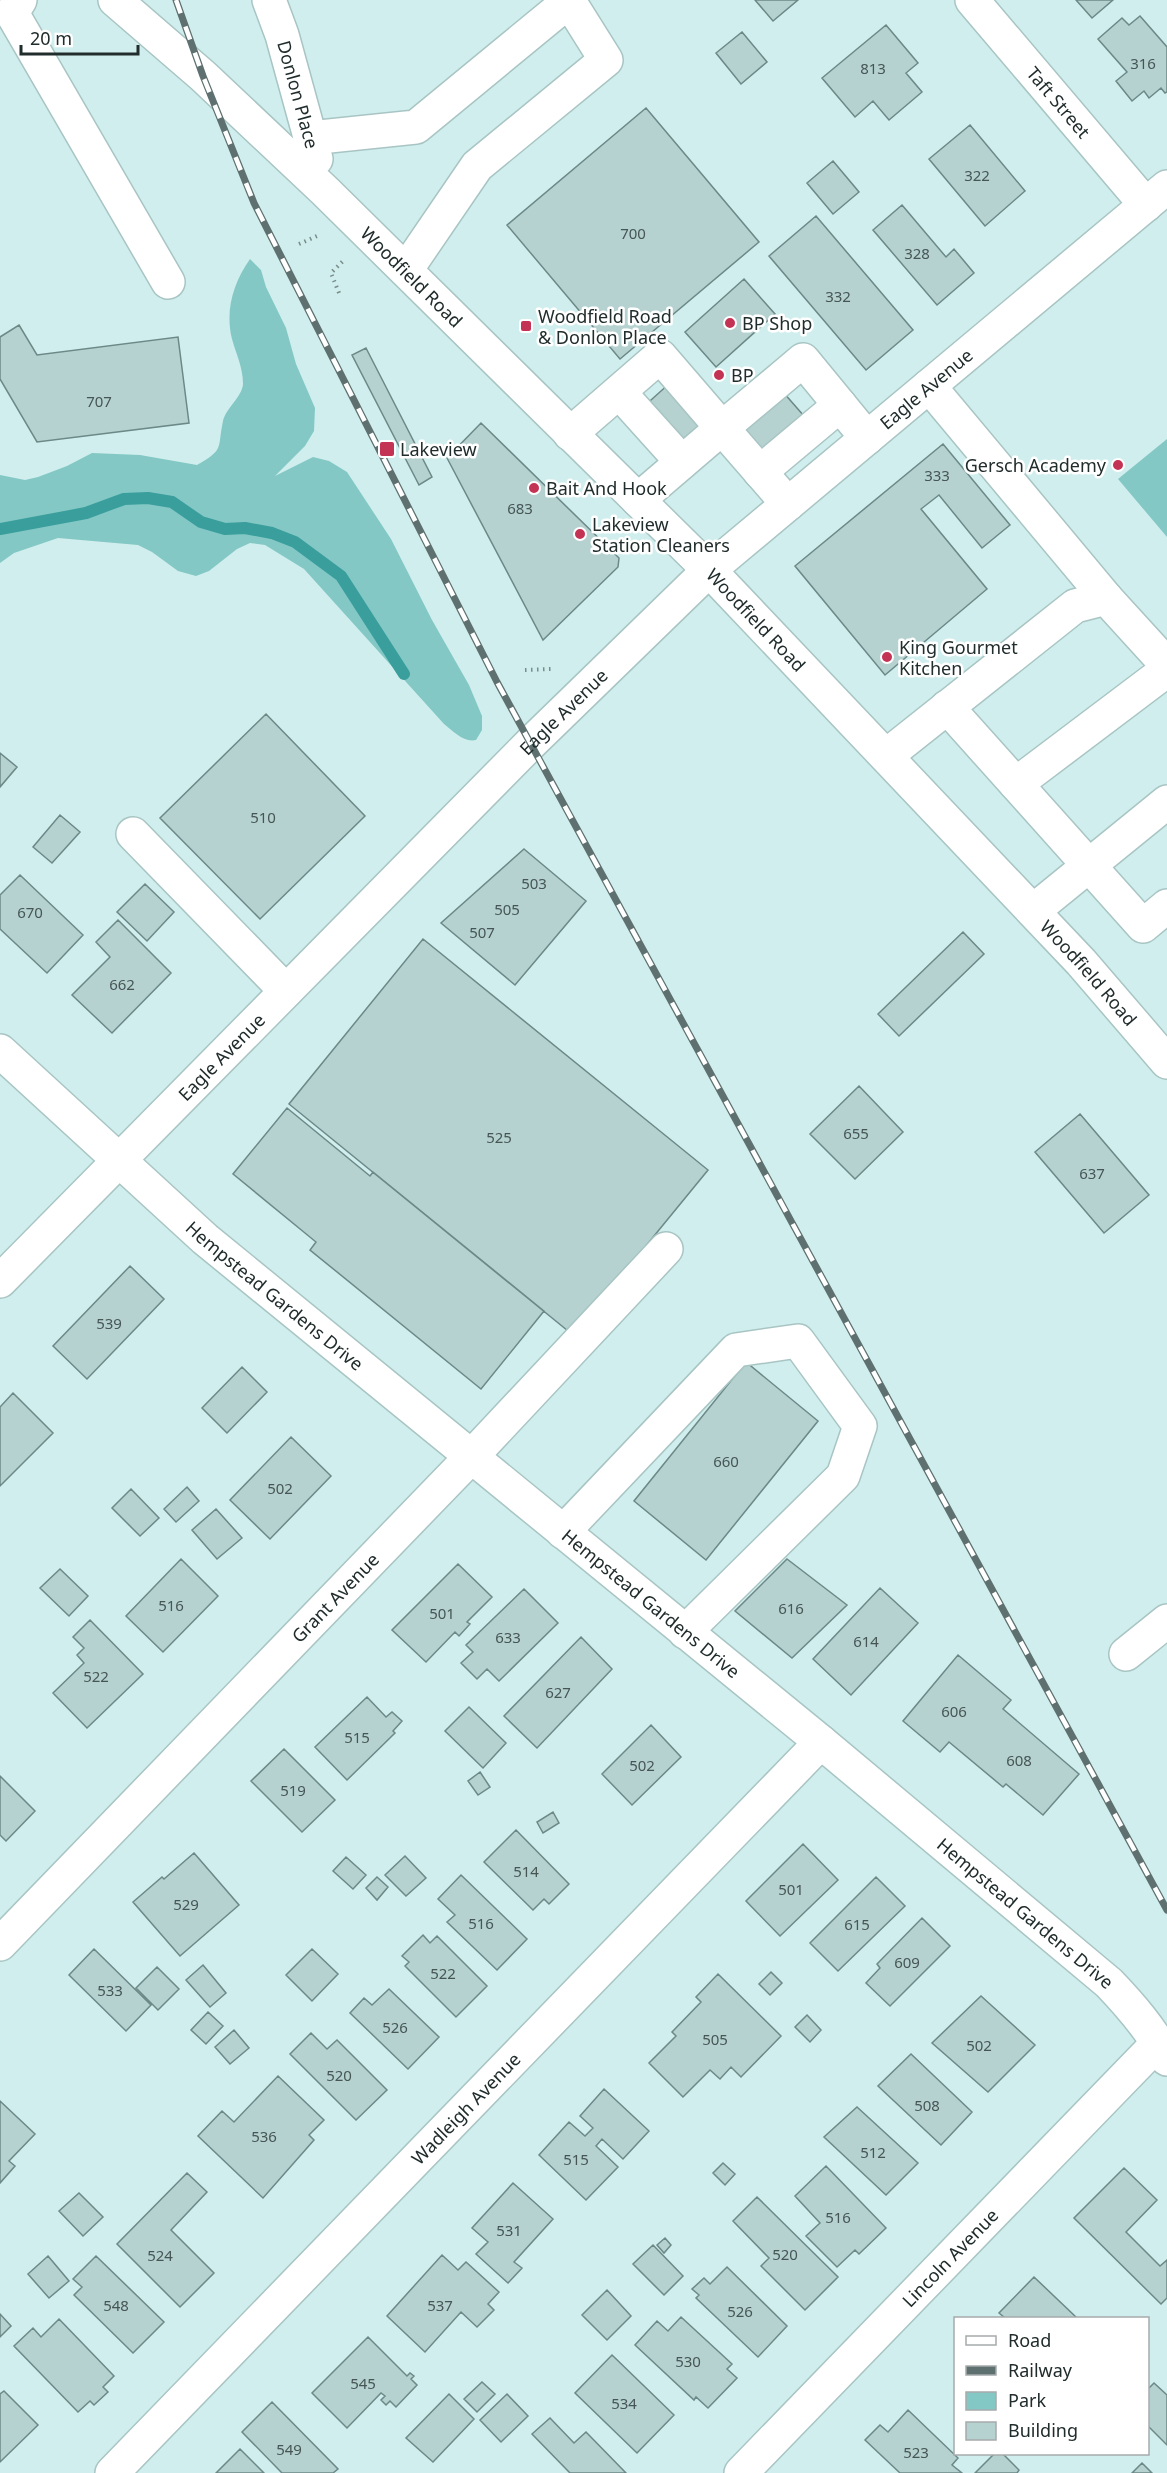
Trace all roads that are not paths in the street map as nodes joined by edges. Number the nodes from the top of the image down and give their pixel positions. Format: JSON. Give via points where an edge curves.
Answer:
{"nodes":[{"id":1,"x":20,"y":0,"type":"edge"},
{"id":2,"x":115,"y":0,"type":"edge"},
{"id":3,"x":269,"y":0,"type":"edge"},
{"id":4,"x":972,"y":0,"type":"edge"},
{"id":5,"x":310,"y":138,"type":"junction"},
{"id":6,"x":325,"y":191,"type":"junction"},
{"id":7,"x":1156,"y":196,"type":"edge"},
{"id":8,"x":406,"y":270,"type":"junction"},
{"id":9,"x":168,"y":282,"type":"dead end"},
{"id":10,"x":929,"y":386,"type":"junction"},
{"id":11,"x":619,"y":392,"type":"junction"},
{"id":12,"x":840,"y":405,"type":"junction"},
{"id":13,"x":723,"y":428,"type":"junction"},
{"id":14,"x":570,"y":434,"type":"junction"},
{"id":15,"x":867,"y":438,"type":"junction"},
{"id":16,"x":682,"y":462,"type":"junction"},
{"id":17,"x":760,"y":472,"type":"junction"},
{"id":18,"x":638,"y":500,"type":"junction"},
{"id":19,"x":788,"y":504,"type":"junction"},
{"id":20,"x":709,"y":570,"type":"junction"},
{"id":21,"x":1106,"y":598,"type":"junction"},
{"id":22,"x":1167,"y":665,"type":"edge"},
{"id":23,"x":1167,"y":670,"type":"edge"},
{"id":24,"x":947,"y":707,"type":"junction"},
{"id":25,"x":886,"y":756,"type":"junction"},
{"id":26,"x":1016,"y":784,"type":"junction"},
{"id":27,"x":1167,"y":802,"type":"edge"},
{"id":28,"x":133,"y":834,"type":"dead end"},
{"id":29,"x":1089,"y":866,"type":"junction"},
{"id":30,"x":1167,"y":906,"type":"edge"},
{"id":31,"x":1033,"y":911,"type":"junction"},
{"id":32,"x":286,"y":991,"type":"junction"},
{"id":33,"x":0,"y":1051,"type":"edge"},
{"id":34,"x":1167,"y":1062,"type":"edge"},
{"id":35,"x":119,"y":1160,"type":"junction"},
{"id":36,"x":666,"y":1249,"type":"dead end"},
{"id":37,"x":0,"y":1281,"type":"edge"},
{"id":38,"x":471,"y":1457,"type":"junction"},
{"id":39,"x":563,"y":1532,"type":"junction"},
{"id":40,"x":1167,"y":1621,"type":"edge"},
{"id":41,"x":685,"y":1632,"type":"junction"},
{"id":42,"x":1126,"y":1654,"type":"dead end"},
{"id":43,"x":821,"y":1742,"type":"junction"},
{"id":44,"x":0,"y":1944,"type":"edge"},
{"id":45,"x":1163,"y":2051,"type":"edge"},
{"id":46,"x":112,"y":2473,"type":"edge"},
{"id":47,"x":741,"y":2473,"type":"edge"}],
"edges":[{"from":1,"to":9,"type":"street","via":[[12,13]]},
{"from":2,"to":6,"type":"street","name":"Woodfield Road"},
{"from":3,"to":5,"type":"street","name":"Donlon Place"},
{"from":4,"to":7,"type":"street","name":"Taft Street"},
{"from":5,"to":6,"type":"street","name":"Donlon Place"},
{"from":5,"to":8,"type":"street","via":[[416,127],[569,1],[606,60],[477,166]]},
{"from":6,"to":8,"type":"street","name":"Woodfield Road"},
{"from":7,"to":10,"type":"street","name":"Eagle Avenue"},
{"from":8,"to":14,"type":"street","name":"Woodfield Road"},
{"from":10,"to":15,"type":"street","name":"Eagle Avenue"},
{"from":10,"to":21,"type":"street"},
{"from":11,"to":13,"type":"street","via":[[660,356]]},
{"from":11,"to":14,"type":"street"},
{"from":11,"to":16,"type":"street"},
{"from":12,"to":13,"type":"street","via":[[803,360]]},
{"from":12,"to":15,"type":"street"},
{"from":12,"to":17,"type":"street"},
{"from":13,"to":16,"type":"street"},
{"from":13,"to":17,"type":"street"},
{"from":14,"to":18,"type":"street","name":"Woodfield Road"},
{"from":15,"to":19,"type":"street","name":"Eagle Avenue"},
{"from":16,"to":18,"type":"street"},
{"from":17,"to":19,"type":"street"},
{"from":18,"to":20,"type":"street","name":"Woodfield Road"},
{"from":19,"to":20,"type":"street","name":"Eagle Avenue"},
{"from":20,"to":25,"type":"street","name":"Woodfield Road"},
{"from":20,"to":32,"type":"street","name":"Eagle Avenue","via":[[531,742]]},
{"from":21,"to":22,"type":"street"},
{"from":21,"to":24,"type":"street","via":[[1075,606]]},
{"from":23,"to":26,"type":"street"},
{"from":24,"to":25,"type":"street"},
{"from":24,"to":26,"type":"street"},
{"from":25,"to":31,"type":"street","name":"Woodfield Road"},
{"from":26,"to":29,"type":"street"},
{"from":27,"to":29,"type":"street"},
{"from":28,"to":32,"type":"street"},
{"from":29,"to":30,"type":"street","via":[[1143,926]]},
{"from":29,"to":31,"type":"street"},
{"from":31,"to":34,"type":"street","name":"Woodfield Road"},
{"from":32,"to":35,"type":"street","name":"Eagle Avenue"},
{"from":33,"to":35,"type":"street","name":"Hempstead Gardens Drive"},
{"from":35,"to":37,"type":"street","name":"Eagle Avenue"},
{"from":35,"to":38,"type":"street","name":"Hempstead Gardens Drive","via":[[205,1239]]},
{"from":36,"to":38,"type":"street","name":"Grant Avenue"},
{"from":38,"to":39,"type":"street","name":"Hempstead Gardens Drive"},
{"from":38,"to":44,"type":"street","name":"Grant Avenue"},
{"from":39,"to":41,"type":"street","name":"Hempstead Gardens Drive"},
{"from":39,"to":41,"type":"street","via":[[736,1350],[798,1341],[860,1426],[843,1476]]},
{"from":40,"to":42,"type":"street"},
{"from":41,"to":43,"type":"street","name":"Hempstead Gardens Drive"},
{"from":43,"to":45,"type":"street","name":"Hempstead Gardens Drive","via":[[1108,1983],[1135,2011]]},
{"from":43,"to":46,"type":"street","name":"Wadleigh Avenue"},
{"from":45,"to":47,"type":"street","name":"Lincoln Avenue"}]}
